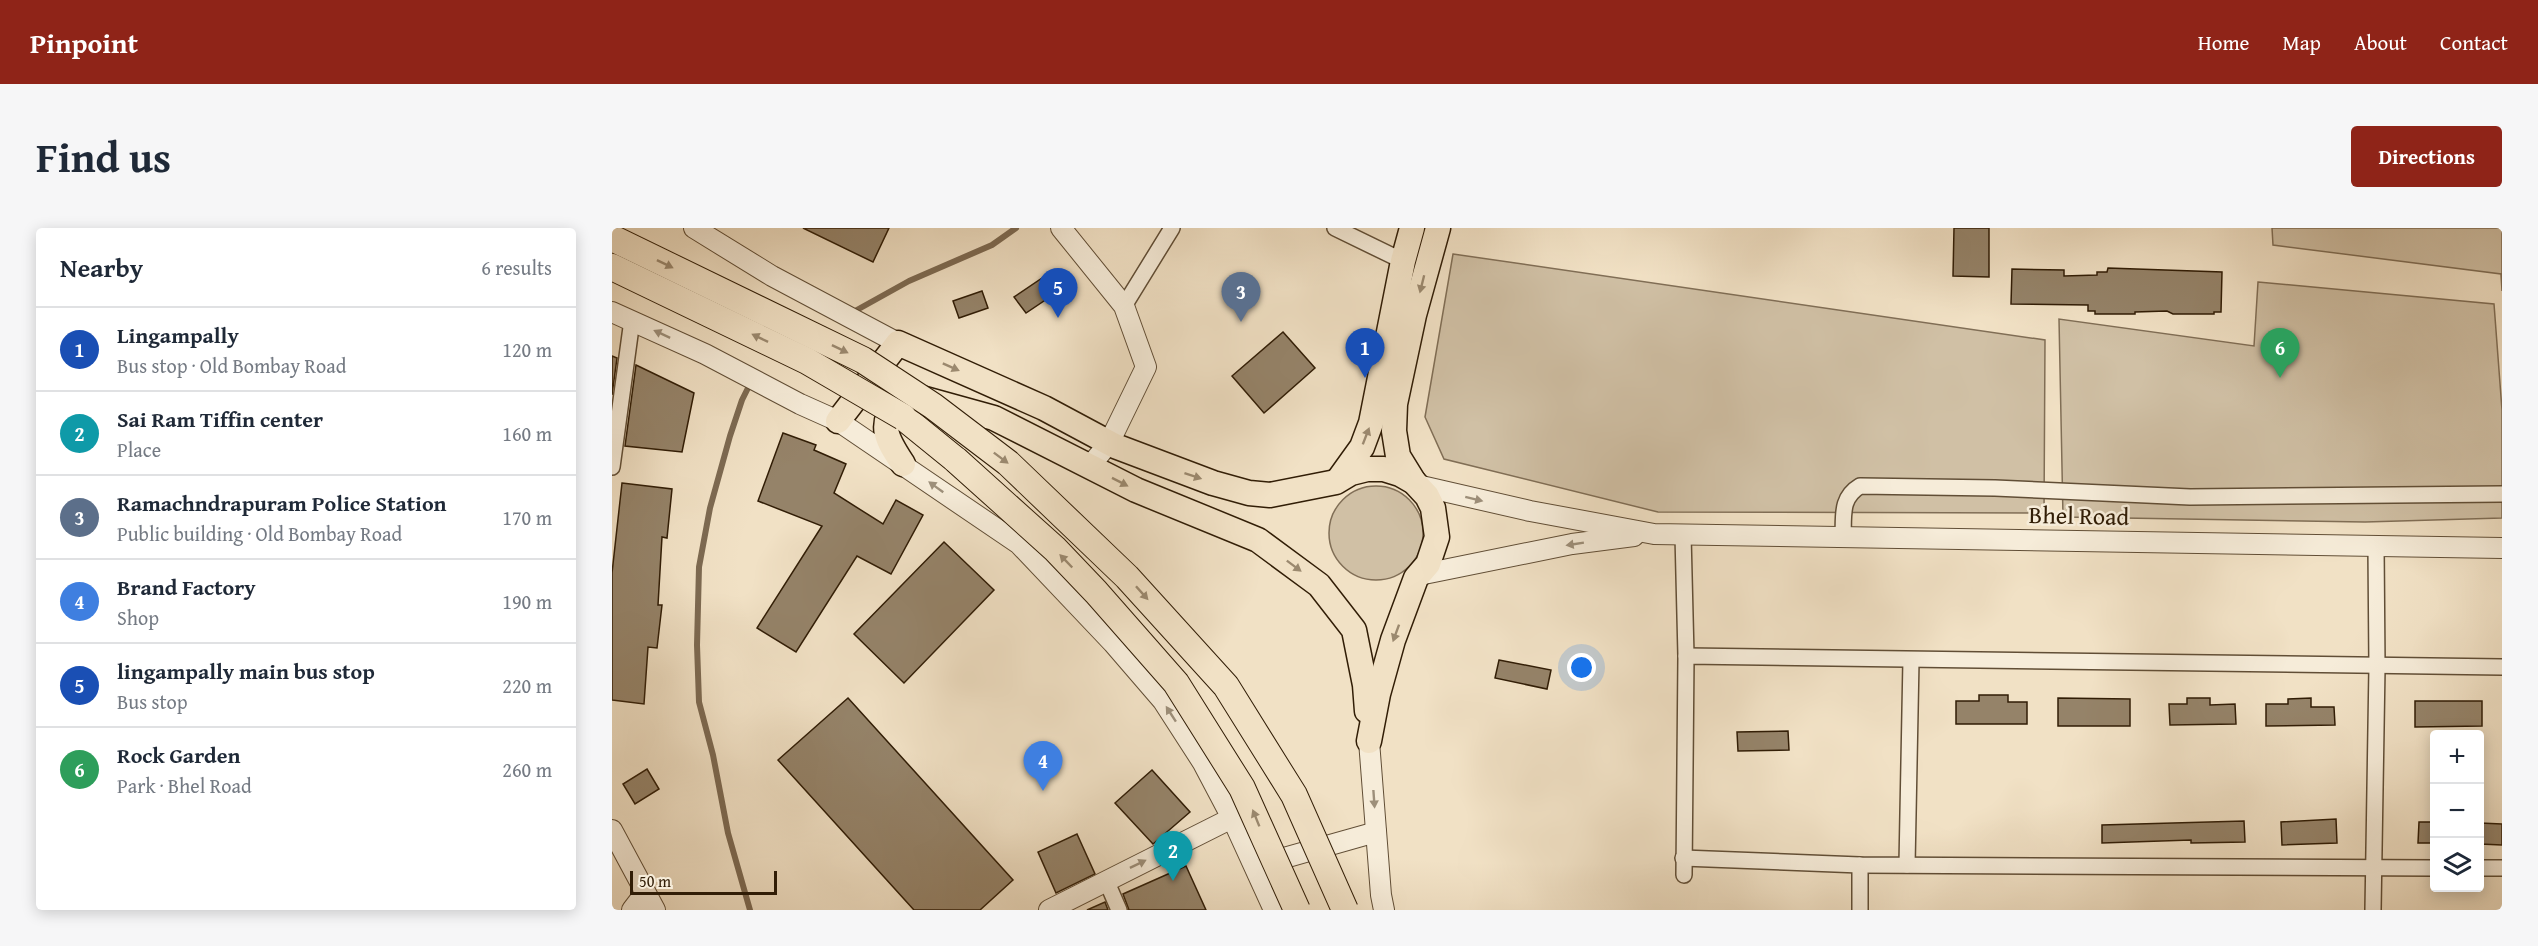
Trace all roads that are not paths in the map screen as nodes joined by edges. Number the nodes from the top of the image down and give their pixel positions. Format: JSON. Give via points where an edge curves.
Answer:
{"nodes":[{"id":1,"x":694,"y":228,"type":"edge"},
{"id":2,"x":1061,"y":228,"type":"edge"},
{"id":3,"x":1172,"y":228,"type":"edge"},
{"id":4,"x":1335,"y":228,"type":"edge"},
{"id":5,"x":1412,"y":228,"type":"edge"},
{"id":6,"x":1438,"y":228,"type":"edge"},
{"id":7,"x":612,"y":238,"type":"edge"},
{"id":8,"x":1403,"y":261,"type":"junction"},
{"id":9,"x":612,"y":267,"type":"edge"},
{"id":10,"x":1124,"y":306,"type":"junction"},
{"id":11,"x":612,"y":312,"type":"edge"},
{"id":12,"x":632,"y":320,"type":"junction"},
{"id":13,"x":898,"y":343,"type":"junction"},
{"id":14,"x":983,"y":381,"type":"junction"},
{"id":15,"x":838,"y":421,"type":"junction"},
{"id":16,"x":1016,"y":429,"type":"junction"},
{"id":17,"x":1109,"y":442,"type":"junction"},
{"id":18,"x":903,"y":464,"type":"junction"},
{"id":19,"x":1090,"y":466,"type":"junction"},
{"id":20,"x":612,"y":467,"type":"edge"},
{"id":21,"x":1336,"y":482,"type":"junction"},
{"id":22,"x":1416,"y":484,"type":"junction"},
{"id":23,"x":2502,"y":494,"type":"edge"},
{"id":24,"x":1654,"y":534,"type":"junction"},
{"id":25,"x":1683,"y":535,"type":"junction"},
{"id":26,"x":1843,"y":537,"type":"junction"},
{"id":27,"x":2376,"y":547,"type":"junction"},
{"id":28,"x":2502,"y":548,"type":"edge"},
{"id":29,"x":1419,"y":575,"type":"junction"},
{"id":30,"x":1686,"y":656,"type":"junction"},
{"id":31,"x":1911,"y":660,"type":"junction"},
{"id":32,"x":2377,"y":667,"type":"junction"},
{"id":33,"x":2502,"y":667,"type":"edge"},
{"id":34,"x":1370,"y":741,"type":"junction"},
{"id":35,"x":1232,"y":818,"type":"junction"},
{"id":36,"x":612,"y":830,"type":"edge"},
{"id":37,"x":1376,"y":832,"type":"junction"},
{"id":38,"x":1683,"y":858,"type":"junction"},
{"id":39,"x":1860,"y":865,"type":"junction"},
{"id":40,"x":1907,"y":865,"type":"junction"},
{"id":41,"x":1254,"y":866,"type":"junction"},
{"id":42,"x":2374,"y":867,"type":"junction"},
{"id":43,"x":2430,"y":867,"type":"edge"},
{"id":44,"x":2484,"y":868,"type":"edge"},
{"id":45,"x":2502,"y":868,"type":"edge"},
{"id":46,"x":1684,"y":875,"type":"dead end"},
{"id":47,"x":1106,"y":880,"type":"junction"},
{"id":48,"x":650,"y":902,"type":"edge"},
{"id":49,"x":632,"y":910,"type":"edge"},
{"id":50,"x":1049,"y":910,"type":"edge"},
{"id":51,"x":1119,"y":910,"type":"edge"},
{"id":52,"x":1274,"y":910,"type":"edge"},
{"id":53,"x":1297,"y":910,"type":"edge"},
{"id":54,"x":1345,"y":910,"type":"edge"},
{"id":55,"x":1384,"y":910,"type":"edge"},
{"id":56,"x":1860,"y":910,"type":"edge"},
{"id":57,"x":2373,"y":910,"type":"edge"}],
"edges":[{"from":1,"to":13,"type":"street","via":[[772,276]]},
{"from":2,"to":10,"type":"street"},
{"from":3,"to":10,"type":"street"},
{"from":4,"to":8,"type":"street"},
{"from":5,"to":8,"type":"main road"},
{"from":6,"to":22,"type":"main road","one_way":true,"via":[[1395,404],[1398,456]]},
{"from":7,"to":54,"type":"highway","one_way":true,"bridge":true,"via":[[863,360],[933,406],[1008,463],[1127,577],[1226,686],[1294,795]]},
{"from":21,"to":8,"type":"main road","one_way":true,"via":[[1362,447],[1371,423]]},
{"from":53,"to":9,"type":"highway","one_way":true,"bridge":true,"via":[[1242,788],[1176,683],[1055,549],[903,417],[807,361]]},
{"from":10,"to":17,"type":"street","via":[[1146,367]]},
{"from":11,"to":12,"type":"street"},
{"from":15,"to":12,"type":"street","one_way":true},
{"from":12,"to":20,"type":"street"},
{"from":13,"to":14,"type":"main road","one_way":true},
{"from":13,"to":15,"type":"main road"},
{"from":14,"to":16,"type":"main road"},
{"from":14,"to":17,"type":"main road"},
{"from":15,"to":18,"type":"street"},
{"from":16,"to":18,"type":"main road","via":[[994,418],[918,397],[905,399],[897,402],[886,423],[887,436]]},
{"from":16,"to":19,"type":"main road"},
{"from":17,"to":19,"type":"street"},
{"from":17,"to":21,"type":"main road","one_way":true,"via":[[1176,471],[1249,493],[1270,495]]},
{"from":35,"to":18,"type":"street","one_way":true,"via":[[1163,701],[1113,643],[1019,544]]},
{"from":19,"to":34,"type":"main road","one_way":true,"via":[[1136,490],[1258,540],[1319,585],[1354,630],[1365,685]]},
{"from":21,"to":22,"type":"main road","via":[[1351,473],[1384,469]]},
{"from":22,"to":24,"type":"street","one_way":true,"via":[[1530,512]]},
{"from":22,"to":29,"type":"main road","via":[[1433,508],[1437,537],[1434,551]]},
{"from":23,"to":26,"type":"street","via":[[2190,497],[1860,486],[1850,492],[1845,502]]},
{"from":24,"to":25,"type":"street","name":"Bhel Road"},
{"from":24,"to":29,"type":"street","one_way":true,"via":[[1572,544]]},
{"from":25,"to":26,"type":"street","name":"Bhel Road"},
{"from":25,"to":30,"type":"street"},
{"from":26,"to":27,"type":"street","name":"Bhel Road"},
{"from":27,"to":28,"type":"street","name":"Bhel Road"},
{"from":27,"to":32,"type":"street"},
{"from":29,"to":34,"type":"main road","one_way":true,"via":[[1393,640]]},
{"from":30,"to":31,"type":"street"},
{"from":30,"to":38,"type":"street"},
{"from":31,"to":32,"type":"street"},
{"from":31,"to":40,"type":"street"},
{"from":32,"to":33,"type":"street"},
{"from":32,"to":42,"type":"street"},
{"from":34,"to":37,"type":"street","one_way":true},
{"from":35,"to":41,"type":"street"},
{"from":47,"to":35,"type":"street","one_way":true},
{"from":36,"to":48,"type":"street"},
{"from":37,"to":41,"type":"street"},
{"from":37,"to":55,"type":"street"},
{"from":38,"to":39,"type":"street"},
{"from":38,"to":46,"type":"street"},
{"from":39,"to":40,"type":"street"},
{"from":39,"to":56,"type":"street"},
{"from":40,"to":42,"type":"street"},
{"from":41,"to":52,"type":"street"},
{"from":42,"to":43,"type":"street"},
{"from":42,"to":57,"type":"street"},
{"from":44,"to":45,"type":"street"},
{"from":47,"to":50,"type":"street"},
{"from":47,"to":51,"type":"street"},
{"from":48,"to":49,"type":"street"}]}
